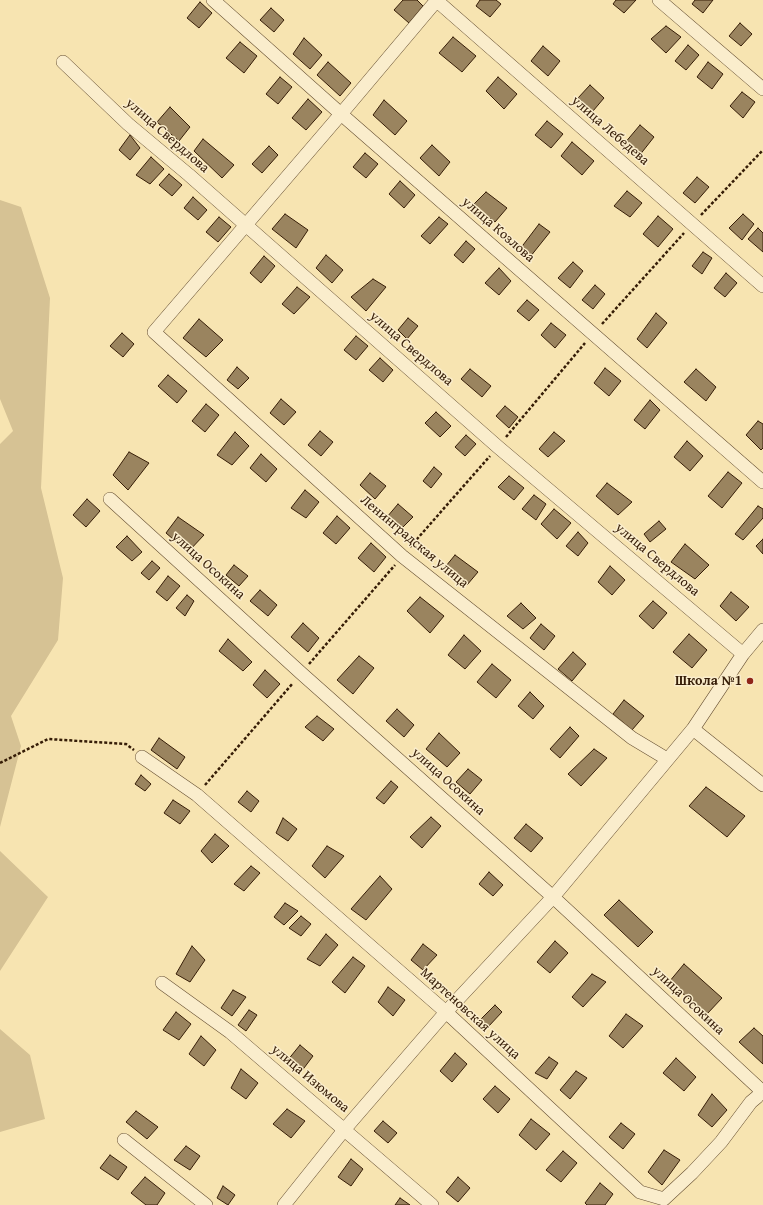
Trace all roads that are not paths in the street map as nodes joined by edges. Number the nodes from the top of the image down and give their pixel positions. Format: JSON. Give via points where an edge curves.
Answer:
{"nodes":[{"id":1,"x":213,"y":0,"type":"edge"},
{"id":2,"x":437,"y":0,"type":"edge"},
{"id":3,"x":659,"y":0,"type":"edge"},
{"id":4,"x":63,"y":62,"type":"dead end"},
{"id":5,"x":763,"y":89,"type":"edge"},
{"id":6,"x":341,"y":114,"type":"junction"},
{"id":7,"x":246,"y":225,"type":"junction"},
{"id":8,"x":763,"y":286,"type":"edge"},
{"id":9,"x":763,"y":482,"type":"edge"},
{"id":10,"x":110,"y":499,"type":"dead end"},
{"id":11,"x":763,"y":630,"type":"edge"},
{"id":12,"x":743,"y":654,"type":"junction"},
{"id":13,"x":693,"y":729,"type":"junction"},
{"id":14,"x":142,"y":757,"type":"road end"},
{"id":15,"x":667,"y":759,"type":"junction"},
{"id":16,"x":763,"y":785,"type":"edge"},
{"id":17,"x":553,"y":897,"type":"junction"},
{"id":18,"x":162,"y":983,"type":"dead end"},
{"id":19,"x":446,"y":1012,"type":"junction"},
{"id":20,"x":762,"y":1091,"type":"edge"},
{"id":21,"x":344,"y":1130,"type":"junction"},
{"id":22,"x":124,"y":1140,"type":"dead end"},
{"id":23,"x":206,"y":1205,"type":"edge"},
{"id":24,"x":284,"y":1205,"type":"edge"},
{"id":25,"x":432,"y":1205,"type":"edge"}],
"edges":[{"from":1,"to":6,"type":"street","name":"улица Козлова"},
{"from":2,"to":6,"type":"street"},
{"from":2,"to":8,"type":"street","name":"улица Лебедева"},
{"from":3,"to":5,"type":"street"},
{"from":4,"to":7,"type":"street","name":"улица Свердлова","via":[[128,124]]},
{"from":6,"to":7,"type":"street"},
{"from":6,"to":9,"type":"street","name":"улица Козлова"},
{"from":7,"to":12,"type":"street","name":"улица Свердлова","via":[[498,447]]},
{"from":7,"to":15,"type":"street","name":"Ленинградская улица","via":[[154,332],[402,556],[632,738]]},
{"from":10,"to":17,"type":"street","name":"улица Осокина"},
{"from":11,"to":12,"type":"street"},
{"from":12,"to":13,"type":"street"},
{"from":13,"to":15,"type":"street"},
{"from":13,"to":16,"type":"street"},
{"from":14,"to":19,"type":"street","name":"Мартеновская улица","via":[[197,795]]},
{"from":15,"to":17,"type":"street"},
{"from":17,"to":19,"type":"street"},
{"from":17,"to":20,"type":"street","name":"улица Осокина"},
{"from":18,"to":21,"type":"street","name":"улица Изюмова","via":[[230,1032]]},
{"from":19,"to":20,"type":"street","name":"Мартеновская улица","via":[[640,1192],[664,1199],[721,1142]]},
{"from":19,"to":21,"type":"street"},
{"from":21,"to":24,"type":"street"},
{"from":21,"to":25,"type":"street","name":"улица Изюмова"},
{"from":22,"to":23,"type":"street"}]}
